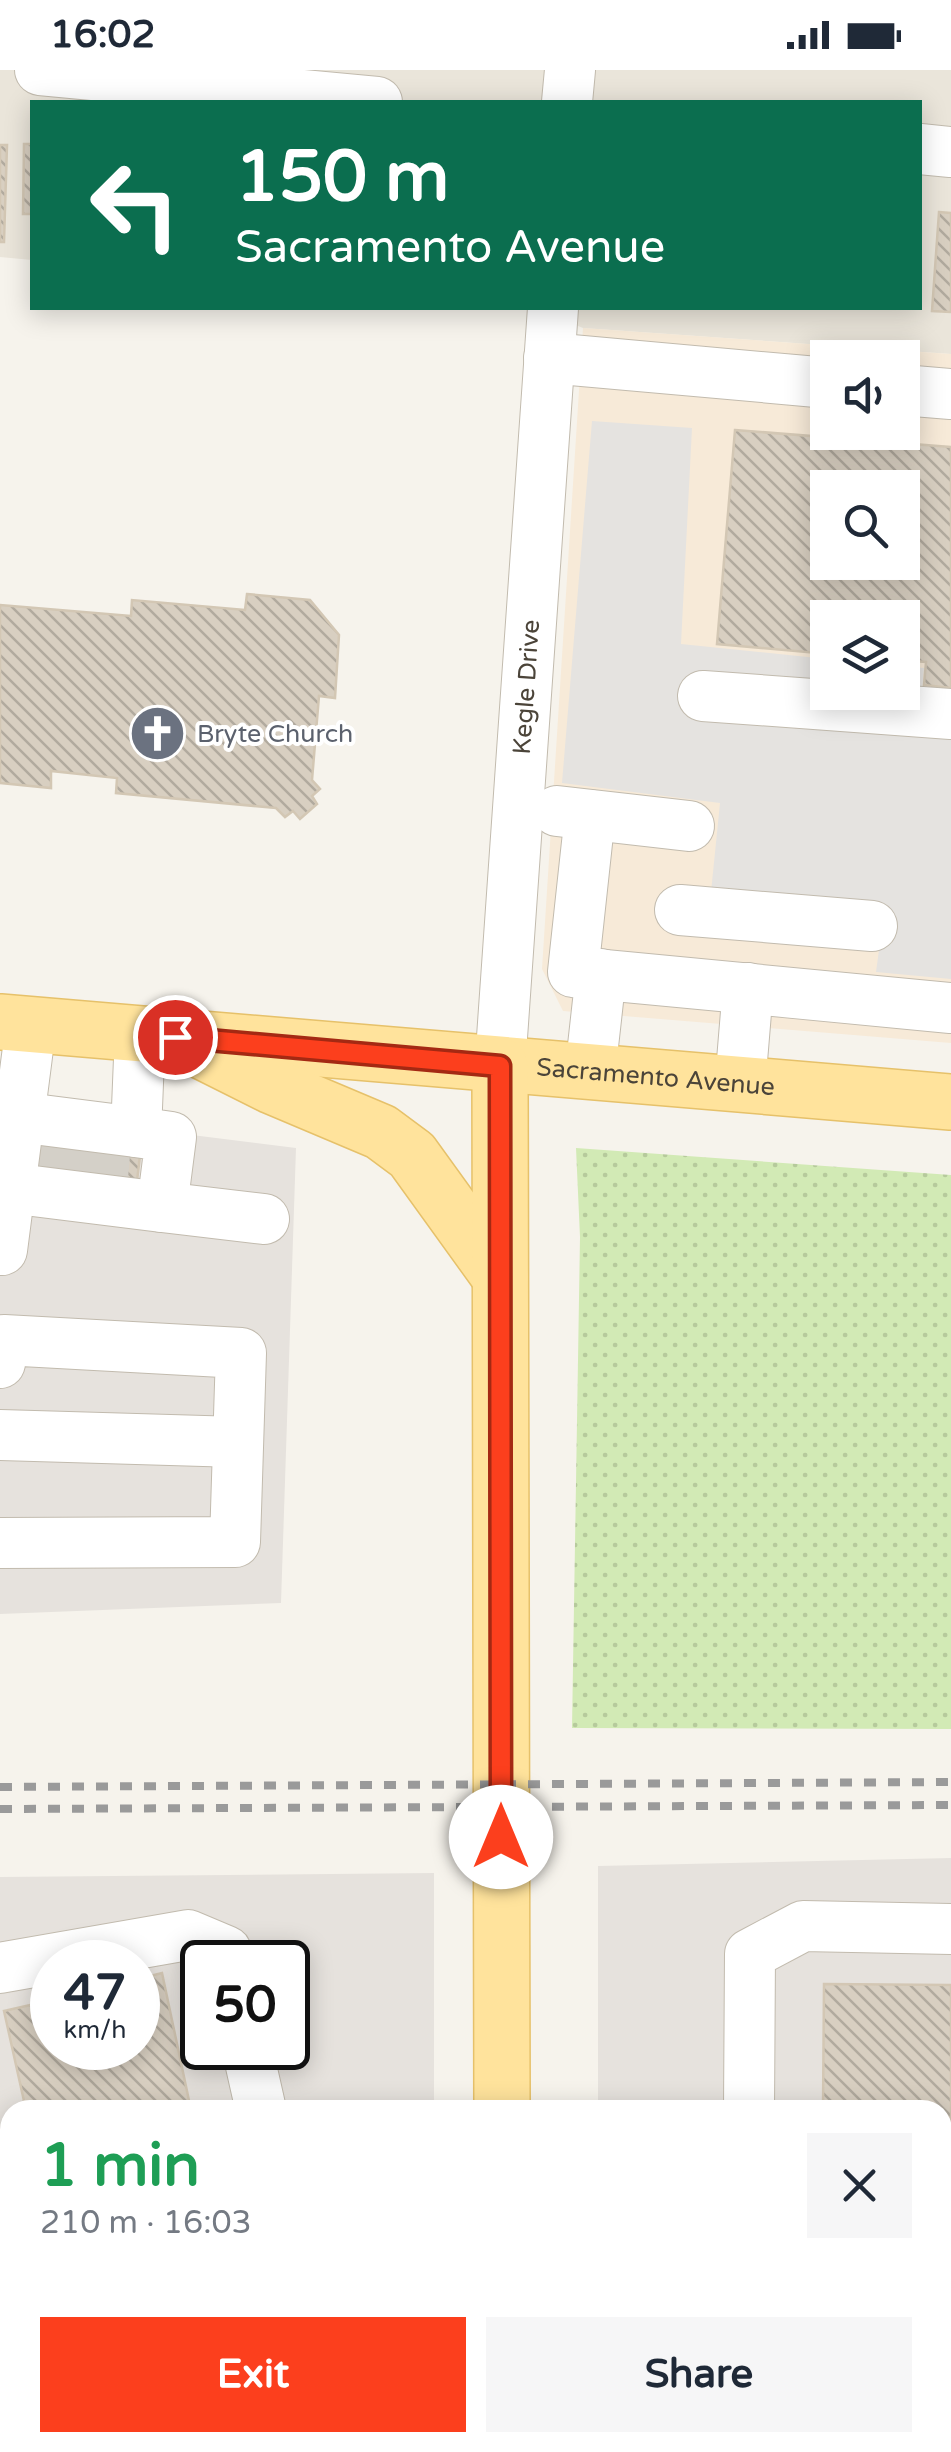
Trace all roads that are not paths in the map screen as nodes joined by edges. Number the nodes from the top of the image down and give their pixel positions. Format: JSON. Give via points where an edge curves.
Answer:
{"nodes":[{"id":1,"x":40,"y":70,"type":"edge"},
{"id":2,"x":570,"y":70,"type":"edge"},
{"id":3,"x":356,"y":100,"type":"edge"},
{"id":4,"x":568,"y":100,"type":"edge"},
{"id":5,"x":922,"y":149,"type":"edge"},
{"id":6,"x":951,"y":152,"type":"edge"},
{"id":7,"x":553,"y":310,"type":"edge"},
{"id":8,"x":550,"y":358,"type":"junction"},
{"id":9,"x":810,"y":381,"type":"edge"},
{"id":10,"x":920,"y":391,"type":"edge"},
{"id":11,"x":951,"y":394,"type":"edge"},
{"id":12,"x":702,"y":696,"type":"dead end"},
{"id":13,"x":951,"y":714,"type":"edge"},
{"id":14,"x":518,"y":807,"type":"junction"},
{"id":15,"x":590,"y":815,"type":"junction"},
{"id":16,"x":689,"y":826,"type":"dead end"},
{"id":17,"x":680,"y":910,"type":"dead end"},
{"id":18,"x":872,"y":926,"type":"dead end"},
{"id":19,"x":601,"y":974,"type":"junction"},
{"id":20,"x":748,"y":988,"type":"junction"},
{"id":21,"x":951,"y":1008,"type":"edge"},
{"id":22,"x":16,"y":1023,"type":"edge"},
{"id":23,"x":158,"y":1036,"type":"junction"},
{"id":24,"x":500,"y":1066,"type":"junction"},
{"id":25,"x":590,"y":1073,"type":"junction"},
{"id":26,"x":740,"y":1085,"type":"junction"},
{"id":27,"x":951,"y":1102,"type":"edge"},
{"id":28,"x":74,"y":1156,"type":"junction"},
{"id":29,"x":162,"y":1207,"type":"junction"},
{"id":30,"x":264,"y":1219,"type":"dead end"},
{"id":31,"x":2,"y":1250,"type":"edge"},
{"id":32,"x":500,"y":1277,"type":"junction"},
{"id":33,"x":0,"y":1362,"type":"edge"},
{"id":34,"x":0,"y":1435,"type":"edge"},
{"id":35,"x":238,"y":1442,"type":"junction"},
{"id":36,"x":0,"y":1543,"type":"edge"},
{"id":37,"x":951,"y":1929,"type":"edge"},
{"id":38,"x":198,"y":1940,"type":"edge"},
{"id":39,"x":0,"y":1968,"type":"edge"},
{"id":40,"x":252,"y":2070,"type":"edge"},
{"id":41,"x":259,"y":2100,"type":"edge"},
{"id":42,"x":502,"y":2100,"type":"edge"},
{"id":43,"x":749,"y":2100,"type":"edge"}],
"edges":[{"from":1,"to":3,"type":"street"},
{"from":2,"to":4,"type":"street"},
{"from":5,"to":6,"type":"street"},
{"from":7,"to":8,"type":"street","name":"Kegle Drive"},
{"from":8,"to":9,"type":"street"},
{"from":8,"to":14,"type":"street","name":"Kegle Drive"},
{"from":10,"to":11,"type":"street"},
{"from":12,"to":13,"type":"street"},
{"from":14,"to":15,"type":"street"},
{"from":14,"to":24,"type":"street","name":"Kegle Drive"},
{"from":15,"to":16,"type":"street"},
{"from":15,"to":19,"type":"street","via":[[573,972]]},
{"from":17,"to":18,"type":"street"},
{"from":19,"to":20,"type":"street"},
{"from":19,"to":25,"type":"street"},
{"from":20,"to":21,"type":"street"},
{"from":20,"to":26,"type":"street"},
{"from":22,"to":23,"type":"main road","name":"Sacramento Avenue"},
{"from":22,"to":28,"type":"street"},
{"from":23,"to":24,"type":"main road","name":"Sacramento Avenue"},
{"from":23,"to":28,"type":"street"},
{"from":23,"to":32,"type":"main road","via":[[381,1132],[412,1155]]},
{"from":24,"to":25,"type":"main road","name":"Sacramento Avenue"},
{"from":24,"to":32,"type":"main road"},
{"from":25,"to":26,"type":"main road","name":"Sacramento Avenue"},
{"from":26,"to":27,"type":"main road","name":"Sacramento Avenue"},
{"from":28,"to":29,"type":"street"},
{"from":28,"to":29,"type":"street","via":[[171,1137]]},
{"from":28,"to":31,"type":"street"},
{"from":29,"to":30,"type":"street"},
{"from":32,"to":42,"type":"main road"},
{"from":33,"to":35,"type":"street","via":[[4,1340],[241,1353]]},
{"from":34,"to":35,"type":"street"},
{"from":35,"to":36,"type":"street","via":[[235,1542]]},
{"from":37,"to":43,"type":"street","via":[[803,1926],[750,1954]]},
{"from":38,"to":39,"type":"street","via":[[188,1936]]},
{"from":40,"to":41,"type":"street"}]}
